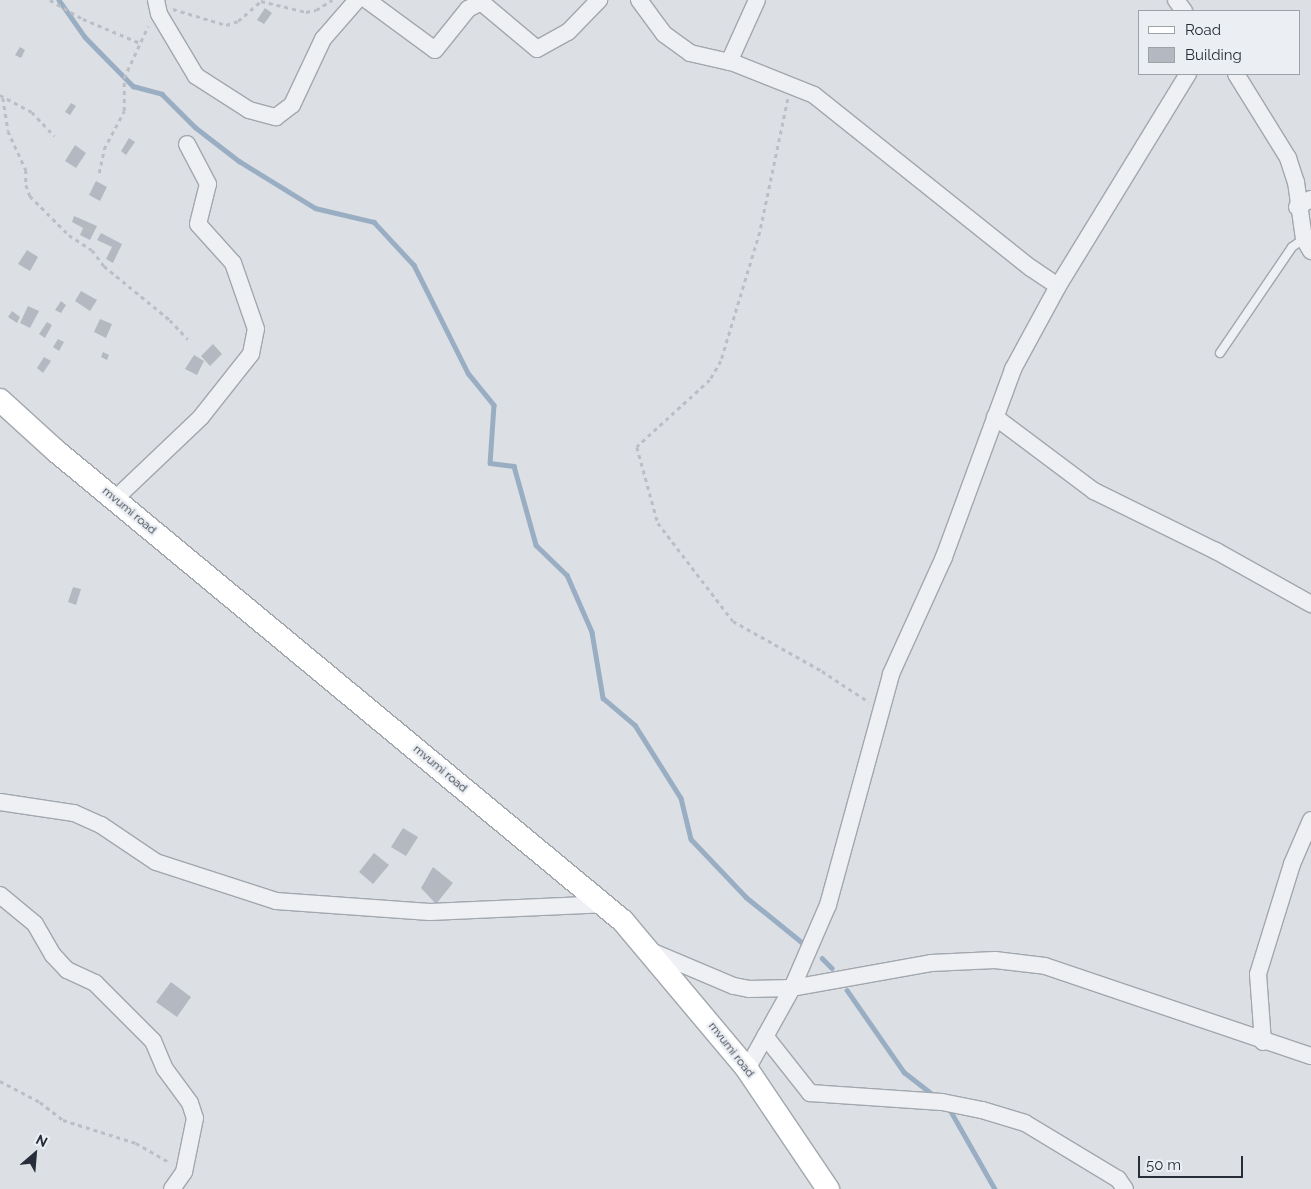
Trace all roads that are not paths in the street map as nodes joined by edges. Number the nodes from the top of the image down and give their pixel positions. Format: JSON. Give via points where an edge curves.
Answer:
{"nodes":[{"id":1,"x":357,"y":0,"type":"edge"},
{"id":2,"x":367,"y":0,"type":"edge"},
{"id":3,"x":599,"y":0,"type":"edge"},
{"id":4,"x":639,"y":0,"type":"edge"},
{"id":5,"x":757,"y":0,"type":"edge"},
{"id":6,"x":161,"y":2,"type":"edge"},
{"id":7,"x":729,"y":62,"type":"junction"},
{"id":8,"x":1187,"y":75,"type":"edge"},
{"id":9,"x":1237,"y":75,"type":"edge"},
{"id":10,"x":187,"y":144,"type":"dead end"},
{"id":11,"x":1304,"y":203,"type":"edge"},
{"id":12,"x":1307,"y":245,"type":"edge"},
{"id":13,"x":1058,"y":286,"type":"junction"},
{"id":14,"x":1220,"y":353,"type":"dead end"},
{"id":15,"x":0,"y":400,"type":"edge"},
{"id":16,"x":995,"y":417,"type":"junction"},
{"id":17,"x":115,"y":499,"type":"junction"},
{"id":18,"x":1311,"y":604,"type":"edge"},
{"id":19,"x":0,"y":802,"type":"edge"},
{"id":20,"x":1311,"y":820,"type":"edge"},
{"id":21,"x":0,"y":895,"type":"edge"},
{"id":22,"x":602,"y":904,"type":"junction"},
{"id":23,"x":651,"y":951,"type":"junction"},
{"id":24,"x":792,"y":988,"type":"junction"},
{"id":25,"x":765,"y":1036,"type":"junction"},
{"id":26,"x":1263,"y":1042,"type":"junction"},
{"id":27,"x":1311,"y":1056,"type":"edge"},
{"id":28,"x":747,"y":1069,"type":"junction"},
{"id":29,"x":172,"y":1189,"type":"edge"},
{"id":30,"x":828,"y":1189,"type":"edge"},
{"id":31,"x":1125,"y":1189,"type":"edge"}],
"edges":[{"from":1,"to":6,"type":"street","via":[[323,40],[292,105],[276,117],[249,110],[196,76],[159,14]]},
{"from":2,"to":3,"type":"street","via":[[435,50],[468,10],[481,2],[537,49],[568,32]]},
{"from":4,"to":7,"type":"street","via":[[664,34],[690,53]]},
{"from":5,"to":7,"type":"street"},
{"from":7,"to":13,"type":"street","via":[[814,95]]},
{"from":8,"to":13,"type":"street"},
{"from":9,"to":11,"type":"street","via":[[1288,158]]},
{"from":10,"to":17,"type":"street","via":[[208,184],[198,224],[233,263],[256,329],[251,354],[202,417]]},
{"from":11,"to":12,"type":"street"},
{"from":12,"to":14,"type":"lane","via":[[1292,247]]},
{"from":13,"to":16,"type":"street","via":[[1013,369]]},
{"from":15,"to":17,"type":"street","name":"mvumi road"},
{"from":16,"to":18,"type":"street","via":[[1094,491],[1216,550]]},
{"from":16,"to":24,"type":"street","via":[[944,557],[891,674],[828,906]]},
{"from":17,"to":22,"type":"street","name":"mvumi road"},
{"from":19,"to":22,"type":"street","via":[[74,813],[101,825],[156,862],[276,901],[430,912]]},
{"from":20,"to":26,"type":"street","via":[[1292,864],[1258,974]]},
{"from":21,"to":29,"type":"street","via":[[36,924],[53,955],[67,970],[96,983],[153,1041],[165,1069],[190,1103],[195,1118],[184,1172]]},
{"from":22,"to":23,"type":"street","name":"mvumi road"},
{"from":23,"to":24,"type":"street","via":[[734,986]]},
{"from":23,"to":28,"type":"street","name":"mvumi road"},
{"from":24,"to":25,"type":"street"},
{"from":24,"to":26,"type":"street","via":[[932,963],[995,960],[1045,966]]},
{"from":25,"to":28,"type":"street"},
{"from":25,"to":31,"type":"street","via":[[810,1093],[942,1102],[1025,1123],[1118,1179]]},
{"from":26,"to":27,"type":"street"},
{"from":28,"to":30,"type":"street","name":"mvumi road"}]}
